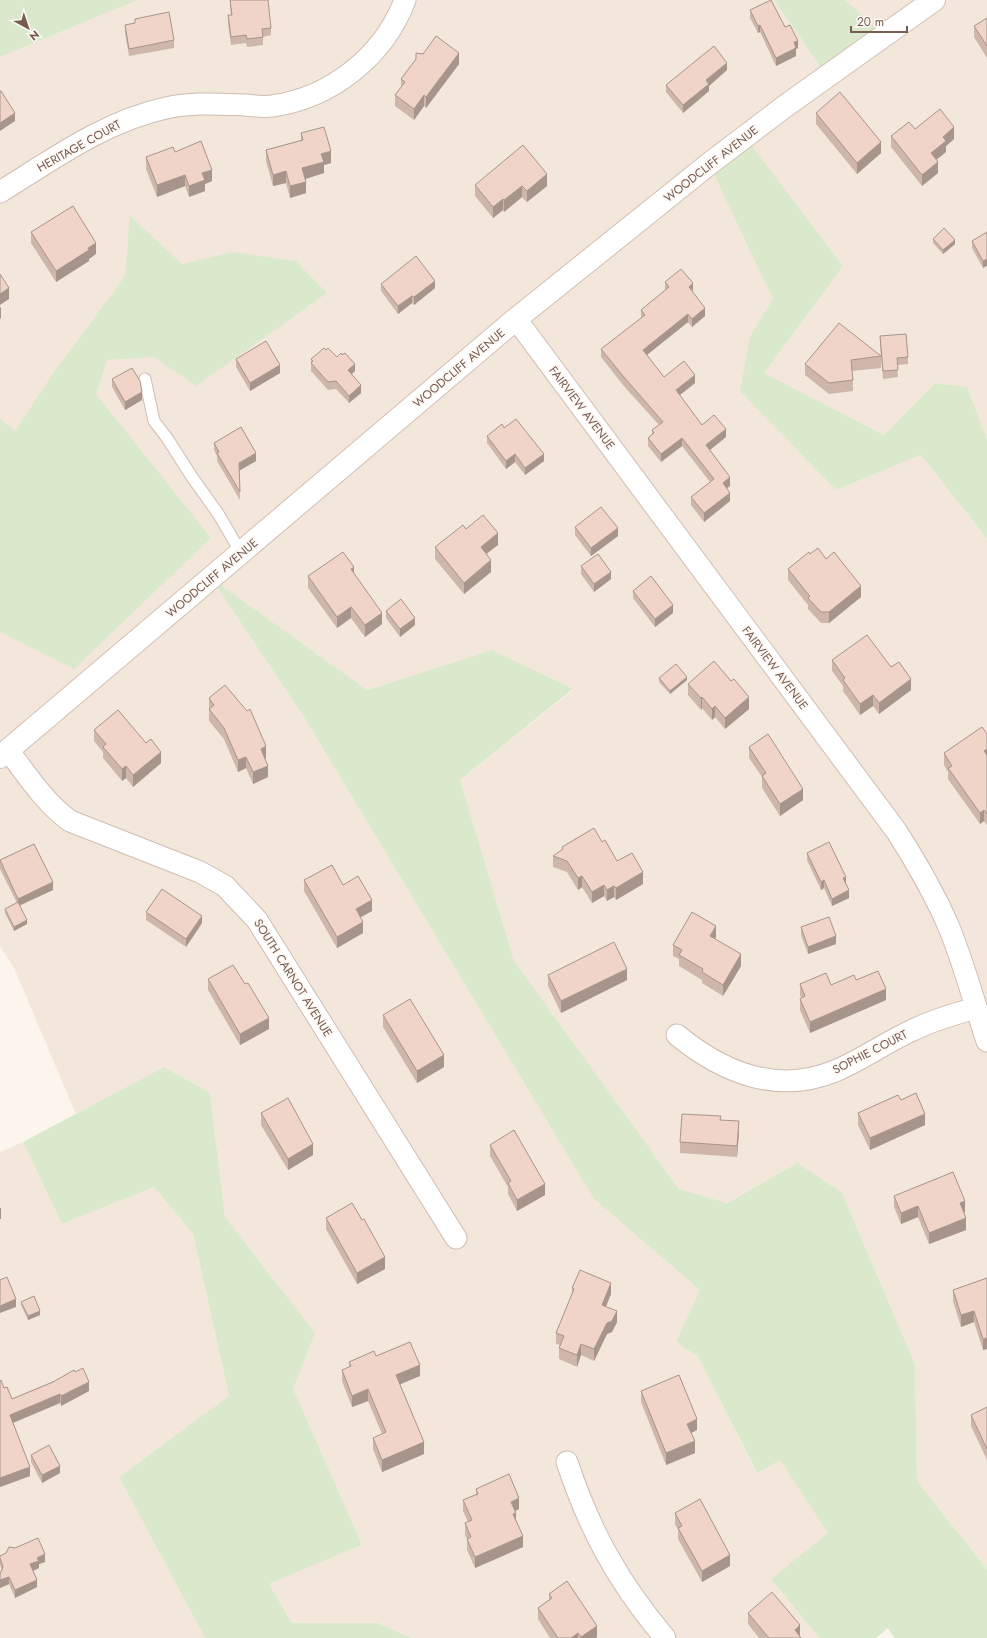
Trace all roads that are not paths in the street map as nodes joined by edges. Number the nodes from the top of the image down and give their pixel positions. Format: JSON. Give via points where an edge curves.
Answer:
{"nodes":[{"id":1,"x":405,"y":0,"type":"edge"},
{"id":2,"x":934,"y":0,"type":"edge"},
{"id":3,"x":0,"y":192,"type":"edge"},
{"id":4,"x":516,"y":319,"type":"junction"},
{"id":5,"x":145,"y":379,"type":"dead end"},
{"id":6,"x":241,"y":553,"type":"junction"},
{"id":7,"x":4,"y":753,"type":"edge"},
{"id":8,"x":976,"y":1008,"type":"junction"},
{"id":9,"x":677,"y":1035,"type":"dead end"},
{"id":10,"x":987,"y":1041,"type":"edge"},
{"id":11,"x":456,"y":1238,"type":"dead end"},
{"id":12,"x":567,"y":1462,"type":"dead end"},
{"id":13,"x":665,"y":1638,"type":"edge"}],
"edges":[{"from":1,"to":3,"type":"street","name":"HERITAGE COURT","via":[[399,17],[382,43],[341,80],[316,95],[271,106],[197,103],[128,118],[79,144]]},
{"from":2,"to":4,"type":"main road","name":"WOODCLIFF AVENUE","via":[[778,111]]},
{"from":4,"to":6,"type":"main road","name":"WOODCLIFF AVENUE"},
{"from":4,"to":8,"type":"street","name":"FAIRVIEW AVENUE","via":[[897,832],[925,878],[948,925]]},
{"from":5,"to":6,"type":"lane","via":[[154,421],[219,515]]},
{"from":6,"to":7,"type":"main road","name":"WOODCLIFF AVENUE"},
{"from":7,"to":11,"type":"street","name":"SOUTH CARNOT AVENUE","via":[[54,809],[70,821],[200,872],[225,886],[257,920]]},
{"from":8,"to":9,"type":"street","name":"SOPHIE COURT","via":[[937,1019],[834,1071],[810,1078],[785,1081],[760,1079],[735,1072],[692,1048]]},
{"from":8,"to":10,"type":"street","name":"FAIRVIEW AVENUE"},
{"from":12,"to":13,"type":"street","via":[[594,1531],[614,1569],[642,1611]]}]}
